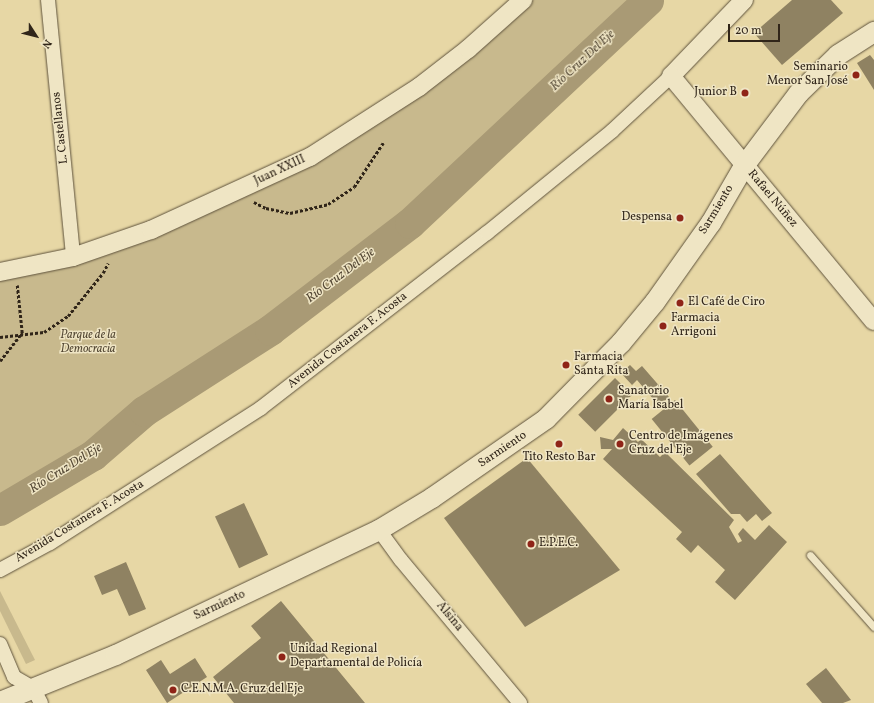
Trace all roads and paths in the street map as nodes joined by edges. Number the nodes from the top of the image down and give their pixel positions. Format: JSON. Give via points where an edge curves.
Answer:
{"nodes":[{"id":1,"x":48,"y":0,"type":"edge"},
{"id":2,"x":523,"y":0,"type":"edge"},
{"id":3,"x":744,"y":0,"type":"edge"},
{"id":4,"x":874,"y":32,"type":"edge"},
{"id":5,"x":671,"y":76,"type":"junction"},
{"id":6,"x":383,"y":143,"type":"dead end"},
{"id":7,"x":744,"y":166,"type":"junction"},
{"id":8,"x":236,"y":193,"type":"junction"},
{"id":9,"x":119,"y":241,"type":"junction"},
{"id":10,"x":74,"y":257,"type":"junction"},
{"id":11,"x":8,"y":271,"type":"edge"},
{"id":12,"x":874,"y":321,"type":"edge"},
{"id":13,"x":22,"y":333,"type":"junction"},
{"id":14,"x":0,"y":337,"type":"edge"},
{"id":15,"x":0,"y":361,"type":"edge"},
{"id":16,"x":379,"y":530,"type":"junction"},
{"id":17,"x":810,"y":555,"type":"dead end"},
{"id":18,"x":0,"y":570,"type":"edge"},
{"id":19,"x":874,"y":627,"type":"edge"},
{"id":20,"x":0,"y":644,"type":"edge"},
{"id":21,"x":37,"y":695,"type":"edge"},
{"id":22,"x":0,"y":702,"type":"edge"},
{"id":23,"x":520,"y":703,"type":"edge"}],
"edges":[{"from":1,"to":10,"type":"street","name":"L. Castellanos"},
{"from":2,"to":8,"type":"street","name":"Juan XXIII","via":[[468,49],[419,87],[310,157]]},
{"from":3,"to":5,"type":"street"},
{"from":4,"to":7,"type":"main road","name":"Sarmiento","via":[[838,55],[817,73]]},
{"from":5,"to":7,"type":"street","name":"Rafael Núñez"},
{"from":5,"to":18,"type":"street","name":"Avenida Costanera F. Acosta","via":[[612,131],[487,233],[261,408],[50,543]]},
{"from":6,"to":8,"type":"path","via":[[354,187],[328,204],[290,214],[266,208]]},
{"from":7,"to":12,"type":"street","name":"Rafael Núñez"},
{"from":7,"to":16,"type":"main road","name":"Sarmiento","via":[[711,223],[655,302],[621,344],[584,382],[546,419],[511,446]]},
{"from":8,"to":9,"type":"street","name":"Juan XXIII"},
{"from":9,"to":10,"type":"street","name":"Juan XXIII"},
{"from":9,"to":13,"type":"path","via":[[103,273],[68,316],[44,332]]},
{"from":10,"to":11,"type":"street","name":"Juan XXIII"},
{"from":11,"to":13,"type":"path"},
{"from":13,"to":14,"type":"path"},
{"from":13,"to":15,"type":"path"},
{"from":16,"to":21,"type":"main road","name":"Sarmiento","via":[[129,648]]},
{"from":16,"to":23,"type":"street","name":"Alsina"},
{"from":17,"to":19,"type":"lane"},
{"from":20,"to":21,"type":"street","via":[[14,677]]},
{"from":21,"to":22,"type":"main road","name":"Sarmiento"}]}
